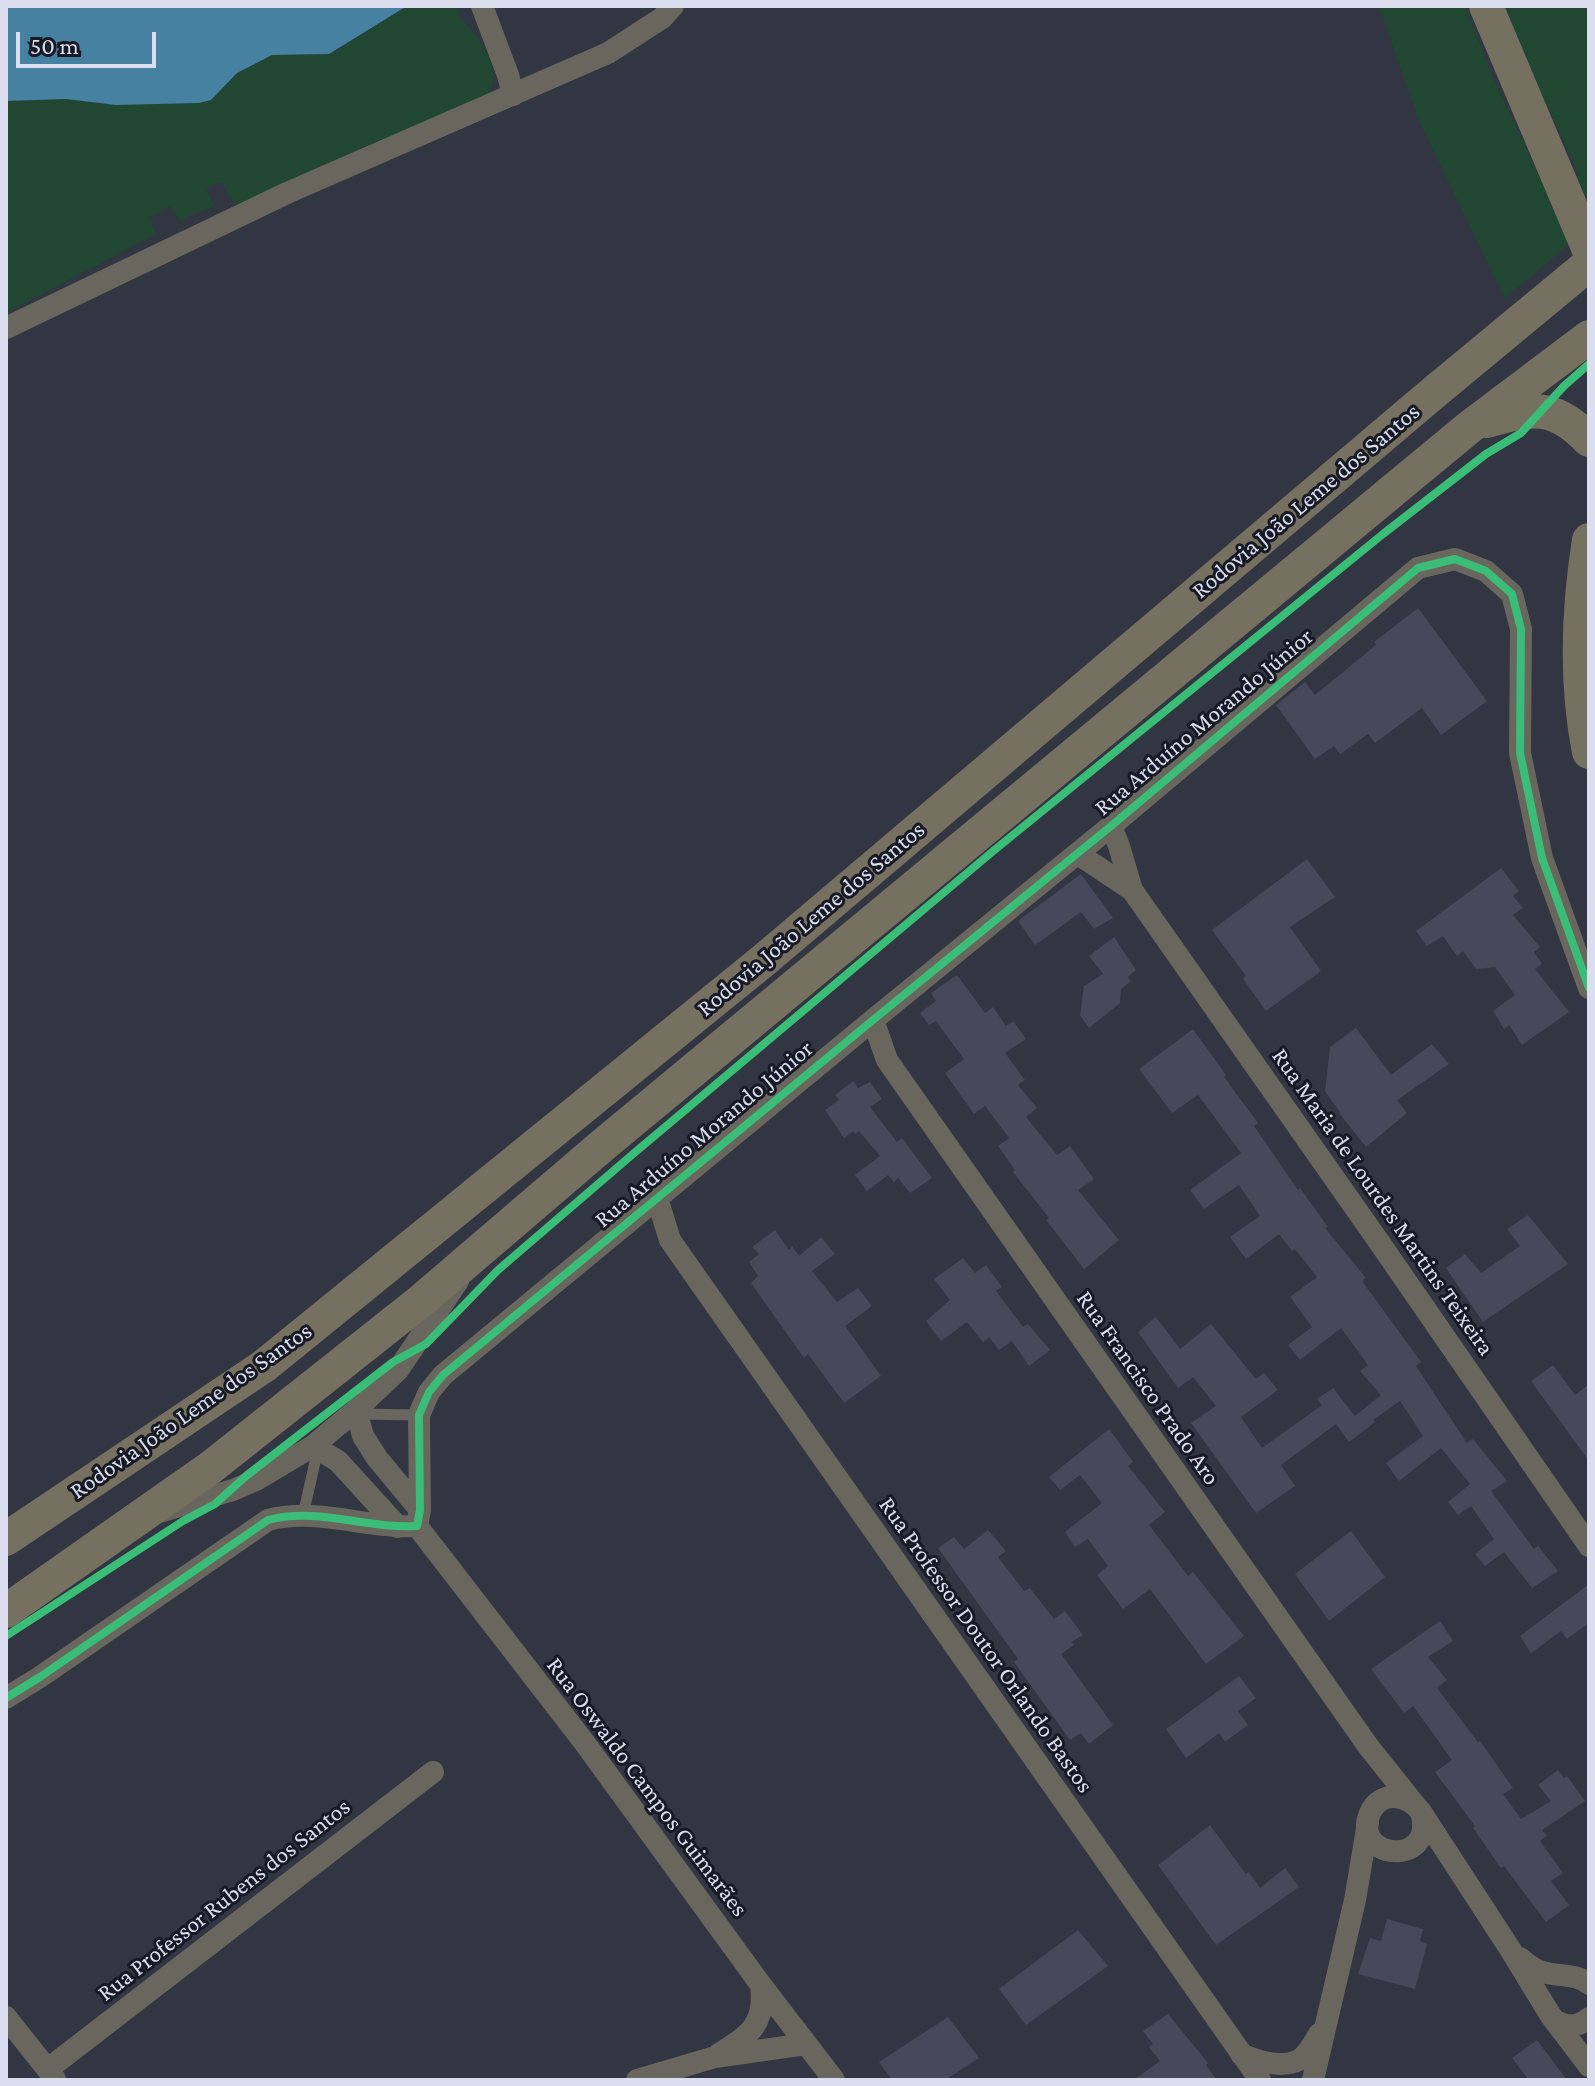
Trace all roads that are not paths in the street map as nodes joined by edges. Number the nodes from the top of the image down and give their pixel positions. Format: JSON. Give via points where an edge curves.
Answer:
{"nodes":[{"id":1,"x":482,"y":6,"type":"edge"},
{"id":2,"x":673,"y":6,"type":"edge"},
{"id":3,"x":1486,"y":6,"type":"edge"},
{"id":4,"x":513,"y":95,"type":"junction"},
{"id":5,"x":1589,"y":250,"type":"edge"},
{"id":6,"x":1589,"y":264,"type":"edge"},
{"id":7,"x":6,"y":328,"type":"edge"},
{"id":8,"x":1589,"y":337,"type":"edge"},
{"id":9,"x":1471,"y":426,"type":"junction"},
{"id":10,"x":1589,"y":440,"type":"edge"},
{"id":11,"x":1589,"y":540,"type":"edge"},
{"id":12,"x":1589,"y":752,"type":"edge"},
{"id":13,"x":1111,"y":826,"type":"junction"},
{"id":14,"x":1078,"y":854,"type":"junction"},
{"id":15,"x":1132,"y":890,"type":"junction"},
{"id":16,"x":1589,"y":988,"type":"edge"},
{"id":17,"x":873,"y":1020,"type":"junction"},
{"id":18,"x":853,"y":1037,"type":"junction"},
{"id":19,"x":887,"y":1060,"type":"junction"},
{"id":20,"x":657,"y":1198,"type":"junction"},
{"id":21,"x":634,"y":1218,"type":"junction"},
{"id":22,"x":670,"y":1240,"type":"junction"},
{"id":23,"x":477,"y":1252,"type":"junction"},
{"id":24,"x":356,"y":1412,"type":"junction"},
{"id":25,"x":419,"y":1415,"type":"junction"},
{"id":26,"x":316,"y":1447,"type":"junction"},
{"id":27,"x":303,"y":1515,"type":"junction"},
{"id":28,"x":136,"y":1520,"type":"junction"},
{"id":29,"x":412,"y":1521,"type":"junction"},
{"id":30,"x":6,"y":1539,"type":"edge"},
{"id":31,"x":1589,"y":1546,"type":"edge"},
{"id":32,"x":6,"y":1611,"type":"edge"},
{"id":33,"x":6,"y":1698,"type":"edge"},
{"id":34,"x":1368,"y":1746,"type":"junction"},
{"id":35,"x":433,"y":1772,"type":"dead end"},
{"id":36,"x":1418,"y":1808,"type":"junction"},
{"id":37,"x":1371,"y":1815,"type":"junction"},
{"id":38,"x":1400,"y":1852,"type":"junction"},
{"id":39,"x":1459,"y":1872,"type":"junction"},
{"id":40,"x":1355,"y":1900,"type":"junction"},
{"id":41,"x":1510,"y":1949,"type":"junction"},
{"id":42,"x":1583,"y":1976,"type":"edge"},
{"id":43,"x":761,"y":1985,"type":"junction"},
{"id":44,"x":1552,"y":2015,"type":"junction"},
{"id":45,"x":6,"y":2017,"type":"edge"},
{"id":46,"x":1589,"y":2018,"type":"edge"},
{"id":47,"x":1326,"y":2023,"type":"junction"},
{"id":48,"x":806,"y":2044,"type":"junction"},
{"id":49,"x":1309,"y":2051,"type":"junction"},
{"id":50,"x":1241,"y":2054,"type":"junction"},
{"id":51,"x":715,"y":2057,"type":"junction"},
{"id":52,"x":1589,"y":2066,"type":"edge"},
{"id":53,"x":52,"y":2074,"type":"edge"},
{"id":54,"x":646,"y":2079,"type":"edge"},
{"id":55,"x":834,"y":2080,"type":"edge"},
{"id":56,"x":1260,"y":2080,"type":"edge"},
{"id":57,"x":1294,"y":2080,"type":"edge"},
{"id":58,"x":1313,"y":2080,"type":"edge"}],
"edges":[{"from":1,"to":4,"type":"street"},
{"from":2,"to":4,"type":"street","via":[[608,53]]},
{"from":3,"to":5,"type":"main road"},
{"from":4,"to":7,"type":"street","via":[[287,193]]},
{"from":6,"to":30,"type":"main road","name":"Rodovia João Leme dos Santos","via":[[764,960],[264,1366]]},
{"from":8,"to":9,"type":"main road","name":"Rodovia João Leme dos Santos"},
{"from":9,"to":10,"type":"main road","via":[[1539,410],[1560,417]]},
{"from":9,"to":23,"type":"main road","name":"Rodovia João Leme dos Santos"},
{"from":11,"to":12,"type":"main road","via":[[1579,660]]},
{"from":13,"to":14,"type":"street","name":"Rua Arduíno Morando Júnior"},
{"from":13,"to":15,"type":"street","name":"Rua Maria de Lourdes Martins Teixeira"},
{"from":13,"to":16,"type":"street","name":"Rua Arduíno Morando Júnior","via":[[1418,568],[1455,559],[1486,571],[1512,594],[1521,629],[1520,753],[1542,858]]},
{"from":14,"to":15,"type":"street","name":"Rua Maria de Lourdes Martins Teixeira"},
{"from":14,"to":17,"type":"street","name":"Rua Arduíno Morando Júnior"},
{"from":15,"to":31,"type":"street","name":"Rua Maria de Lourdes Martins Teixeira"},
{"from":17,"to":18,"type":"street","name":"Rua Arduíno Morando Júnior"},
{"from":17,"to":19,"type":"street","name":"Rua Francisco Prado Aro"},
{"from":18,"to":19,"type":"street","name":"Rua Francisco Prado Aro"},
{"from":18,"to":20,"type":"street","name":"Rua Arduíno Morando Júnior"},
{"from":19,"to":34,"type":"street","name":"Rua Francisco Prado Aro"},
{"from":20,"to":21,"type":"street","name":"Rua Arduíno Morando Júnior"},
{"from":20,"to":22,"type":"street","name":"Rua Professor Doutor Orlando Bastos"},
{"from":21,"to":22,"type":"street","name":"Rua Professor Doutor Orlando Bastos"},
{"from":21,"to":25,"type":"street","name":"Rua Arduíno Morando Júnior","via":[[443,1375]]},
{"from":22,"to":50,"type":"street","name":"Rua Professor Doutor Orlando Bastos"},
{"from":23,"to":24,"type":"street","via":[[398,1370]]},
{"from":23,"to":28,"type":"main road","name":"Rodovia João Leme dos Santos","via":[[210,1468]]},
{"from":24,"to":25,"type":"lane"},
{"from":24,"to":26,"type":"street"},
{"from":24,"to":29,"type":"street","name":"Rua Oswaldo Campos Guimarães","via":[[363,1436]]},
{"from":25,"to":29,"type":"street"},
{"from":26,"to":27,"type":"lane"},
{"from":26,"to":28,"type":"street","via":[[233,1490]]},
{"from":26,"to":29,"type":"street","name":"Rua Oswaldo Campos Guimarães"},
{"from":27,"to":29,"type":"street"},
{"from":27,"to":33,"type":"street","via":[[268,1520]]},
{"from":28,"to":32,"type":"main road","name":"Rodovia João Leme dos Santos"},
{"from":29,"to":43,"type":"street","name":"Rua Oswaldo Campos Guimarães","via":[[584,1742]]},
{"from":34,"to":36,"type":"street","name":"Rua Francisco Prado Aro"},
{"from":34,"to":37,"type":"street","name":"Rua Francisco Prado Aro","via":[[1378,1775]]},
{"from":35,"to":53,"type":"street","name":"Rua Professor Rubens dos Santos"},
{"from":36,"to":37,"type":"street","via":[[1407,1799],[1389,1798]]},
{"from":36,"to":38,"type":"street","via":[[1423,1831],[1413,1847]]},
{"from":36,"to":39,"type":"street","name":"Rua Francisco Prado Aro"},
{"from":37,"to":38,"type":"street","via":[[1372,1840],[1386,1851]]},
{"from":37,"to":40,"type":"street","name":"Rua Francisco Prado Aro"},
{"from":38,"to":39,"type":"street","name":"Rua Francisco Prado Aro","via":[[1428,1852]]},
{"from":38,"to":40,"type":"street","via":[[1383,1857],[1372,1868]]},
{"from":39,"to":41,"type":"street","name":"Rua Francisco Prado Aro"},
{"from":40,"to":47,"type":"street"},
{"from":41,"to":42,"type":"street","name":"Rua Francisco Prado Aro","via":[[1543,1973]]},
{"from":41,"to":44,"type":"street","name":"Rua Francisco Prado Aro"},
{"from":42,"to":44,"type":"street","via":[[1563,1977],[1550,1987]]},
{"from":43,"to":48,"type":"street","name":"Rua Oswaldo Campos Guimarães"},
{"from":43,"to":51,"type":"street","via":[[764,2004],[758,2021],[744,2039]]},
{"from":44,"to":46,"type":"street","via":[[1572,2026]]},
{"from":44,"to":52,"type":"street","name":"Rua Francisco Prado Aro"},
{"from":45,"to":53,"type":"street"},
{"from":47,"to":49,"type":"street"},
{"from":47,"to":58,"type":"street"},
{"from":48,"to":51,"type":"street"},
{"from":48,"to":55,"type":"street","name":"Rua Oswaldo Campos Guimarães"},
{"from":49,"to":50,"type":"street","via":[[1283,2063]]},
{"from":49,"to":57,"type":"street"},
{"from":50,"to":56,"type":"street","name":"Rua Professor Doutor Orlando Bastos"},
{"from":51,"to":54,"type":"street"}]}
